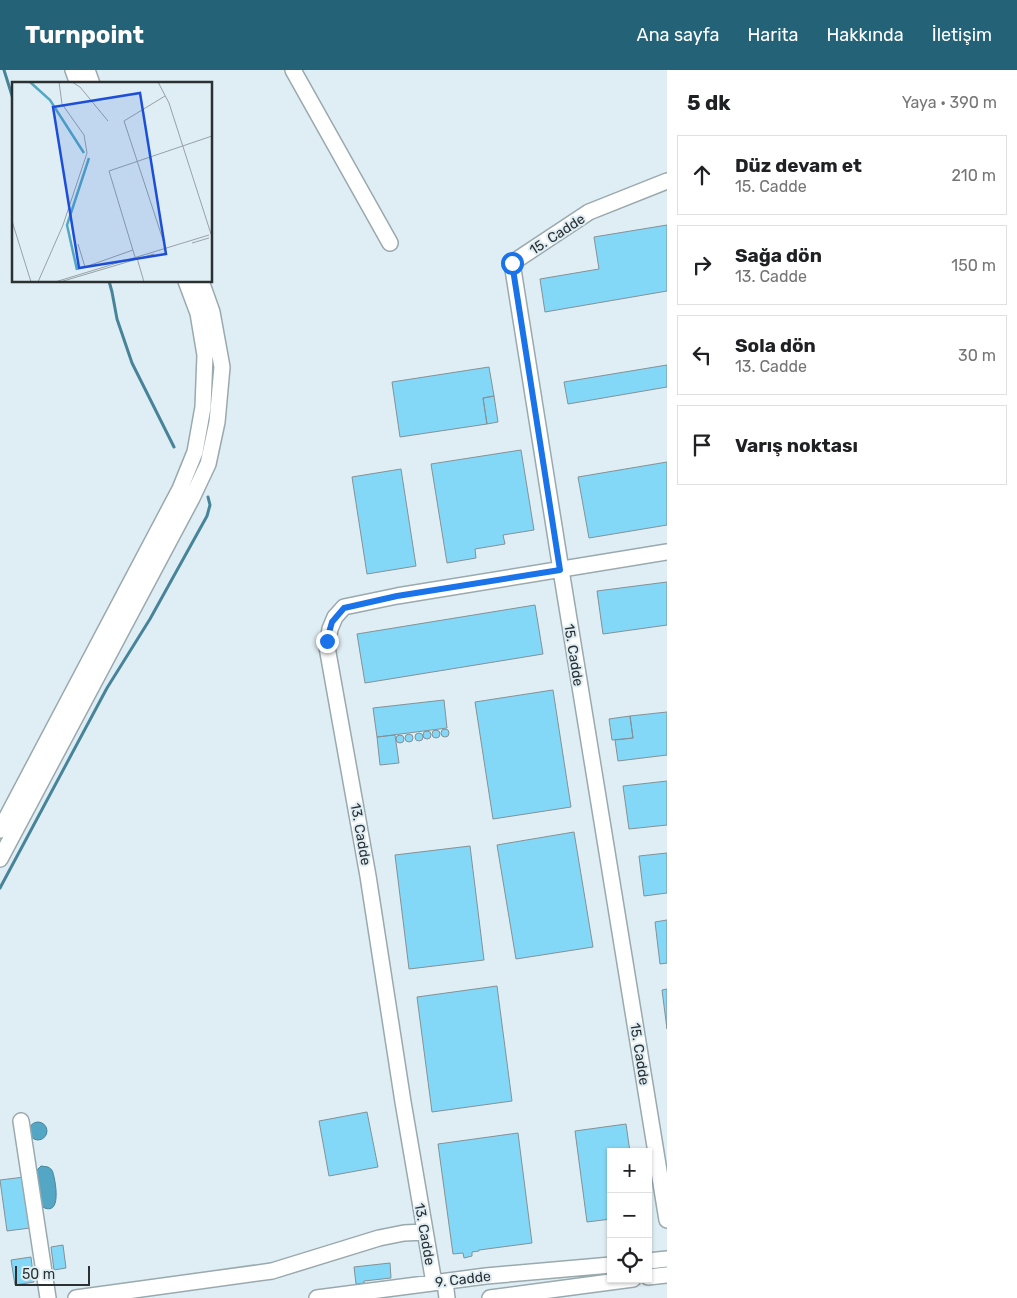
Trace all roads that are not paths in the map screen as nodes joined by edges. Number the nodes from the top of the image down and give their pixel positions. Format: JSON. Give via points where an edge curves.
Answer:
{"nodes":[{"id":1,"x":73,"y":70,"type":"edge"},
{"id":2,"x":87,"y":70,"type":"edge"},
{"id":3,"x":293,"y":70,"type":"edge"},
{"id":4,"x":77,"y":82,"type":"edge"},
{"id":5,"x":91,"y":82,"type":"edge"},
{"id":6,"x":667,"y":181,"type":"edge"},
{"id":7,"x":390,"y":243,"type":"dead end"},
{"id":8,"x":186,"y":282,"type":"edge"},
{"id":9,"x":201,"y":282,"type":"edge"},
{"id":10,"x":667,"y":552,"type":"edge"},
{"id":11,"x":560,"y":570,"type":"junction"},
{"id":12,"x":0,"y":830,"type":"edge"},
{"id":13,"x":0,"y":859,"type":"edge"},
{"id":14,"x":21,"y":1121,"type":"dead end"},
{"id":15,"x":667,"y":1220,"type":"edge"},
{"id":16,"x":425,"y":1232,"type":"junction"},
{"id":17,"x":667,"y":1259,"type":"edge"},
{"id":18,"x":652,"y":1261,"type":"edge"},
{"id":19,"x":607,"y":1265,"type":"edge"},
{"id":20,"x":667,"y":1275,"type":"edge"},
{"id":21,"x":652,"y":1277,"type":"edge"},
{"id":22,"x":607,"y":1282,"type":"edge"},
{"id":23,"x":435,"y":1286,"type":"edge"},
{"id":24,"x":48,"y":1298,"type":"edge"},
{"id":25,"x":76,"y":1298,"type":"edge"},
{"id":26,"x":317,"y":1298,"type":"edge"},
{"id":27,"x":447,"y":1298,"type":"edge"},
{"id":28,"x":490,"y":1298,"type":"edge"}],
"edges":[{"from":1,"to":4,"type":"street"},
{"from":2,"to":5,"type":"street"},
{"from":3,"to":7,"type":"street"},
{"from":6,"to":11,"type":"street","name":"15. Cadde","via":[[589,212],[512,263]]},
{"from":8,"to":12,"type":"street","via":[[198,313],[205,355],[203,407],[195,452],[180,489]]},
{"from":9,"to":13,"type":"street","via":[[212,312],[222,366],[217,422],[208,464]]},
{"from":10,"to":11,"type":"street","name":"13. Cadde"},
{"from":11,"to":15,"type":"street","name":"15. Cadde"},
{"from":11,"to":16,"type":"street","name":"13. Cadde","via":[[397,596],[344,608],[335,617],[328,635]]},
{"from":14,"to":24,"type":"street"},
{"from":16,"to":23,"type":"street","name":"13. Cadde"},
{"from":16,"to":25,"type":"street","via":[[379,1238],[272,1271]]},
{"from":17,"to":18,"type":"street"},
{"from":19,"to":23,"type":"street","name":"9. Cadde"},
{"from":20,"to":21,"type":"street"},
{"from":22,"to":28,"type":"street","name":"9. Cadde"},
{"from":23,"to":26,"type":"street","name":"9. Cadde"},
{"from":23,"to":27,"type":"street","name":"13. Cadde"}]}
